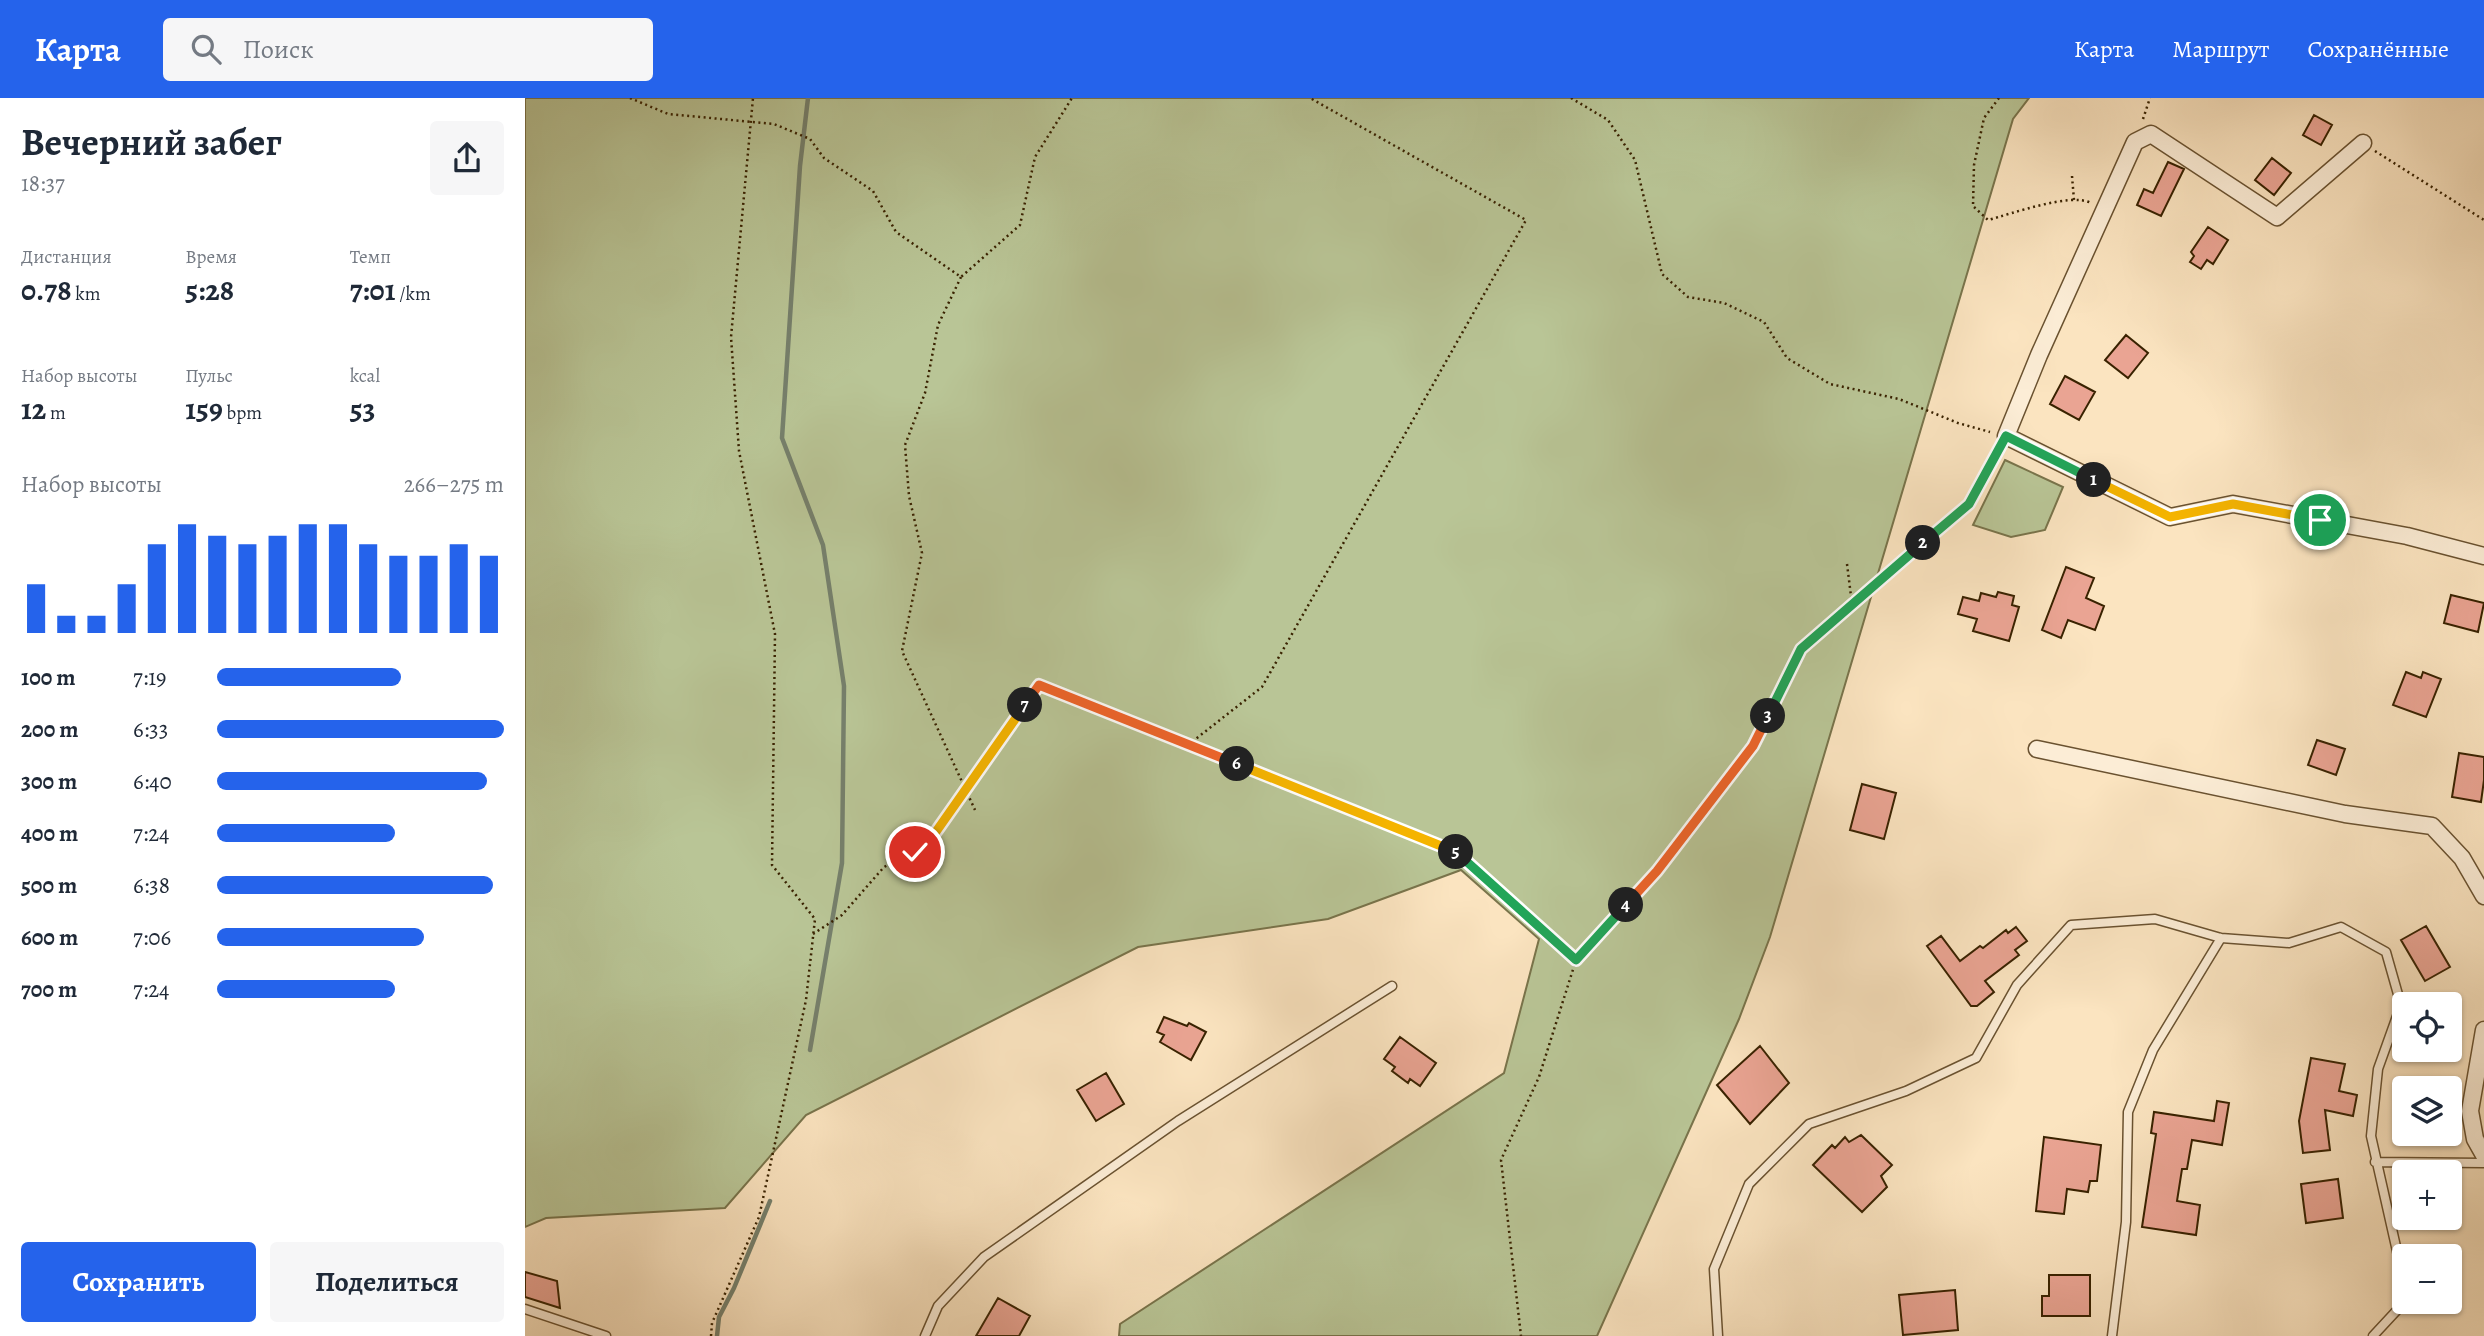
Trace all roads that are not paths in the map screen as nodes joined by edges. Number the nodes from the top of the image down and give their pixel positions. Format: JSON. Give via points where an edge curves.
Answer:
{"nodes":[{"id":1,"x":2363,"y":143,"type":"road end"},
{"id":2,"x":2484,"y":556,"type":"edge"},
{"id":3,"x":2037,"y":749,"type":"dead end"},
{"id":4,"x":2484,"y":896,"type":"edge"},
{"id":5,"x":2221,"y":938,"type":"junction"},
{"id":6,"x":1392,"y":986,"type":"dead end"},
{"id":7,"x":2484,"y":1030,"type":"edge"},
{"id":8,"x":2484,"y":1156,"type":"edge"},
{"id":9,"x":2375,"y":1163,"type":"junction"},
{"id":10,"x":2484,"y":1163,"type":"edge"},
{"id":11,"x":525,"y":1309,"type":"edge"},
{"id":12,"x":606,"y":1336,"type":"edge"},
{"id":13,"x":925,"y":1336,"type":"edge"},
{"id":14,"x":1717,"y":1336,"type":"edge"},
{"id":15,"x":2112,"y":1336,"type":"edge"},
{"id":16,"x":2373,"y":1336,"type":"edge"}],
"edges":[{"from":1,"to":2,"type":"street","via":[[2277,217],[2151,134],[2135,142],[2006,436],[2170,517],[2233,504],[2407,536]]},
{"from":3,"to":4,"type":"street","via":[[2346,814],[2432,826],[2462,858]]},
{"from":5,"to":9,"type":"lane","via":[[2289,943],[2341,927],[2386,952],[2401,1005],[2378,1069],[2371,1136]]},
{"from":5,"to":14,"type":"lane","via":[[2155,919],[2071,925],[2017,985],[1976,1058],[1906,1091],[1809,1124],[1749,1184],[1714,1269]]},
{"from":5,"to":15,"type":"lane","via":[[2153,1050],[2128,1112],[2126,1222]]},
{"from":6,"to":13,"type":"lane","via":[[1178,1121],[984,1257],[939,1306]]},
{"from":7,"to":8,"type":"street","via":[[2470,1111],[2475,1139]]},
{"from":9,"to":10,"type":"lane"},
{"from":9,"to":16,"type":"lane","via":[[2399,1260],[2399,1308]]},
{"from":11,"to":12,"type":"lane"}]}
